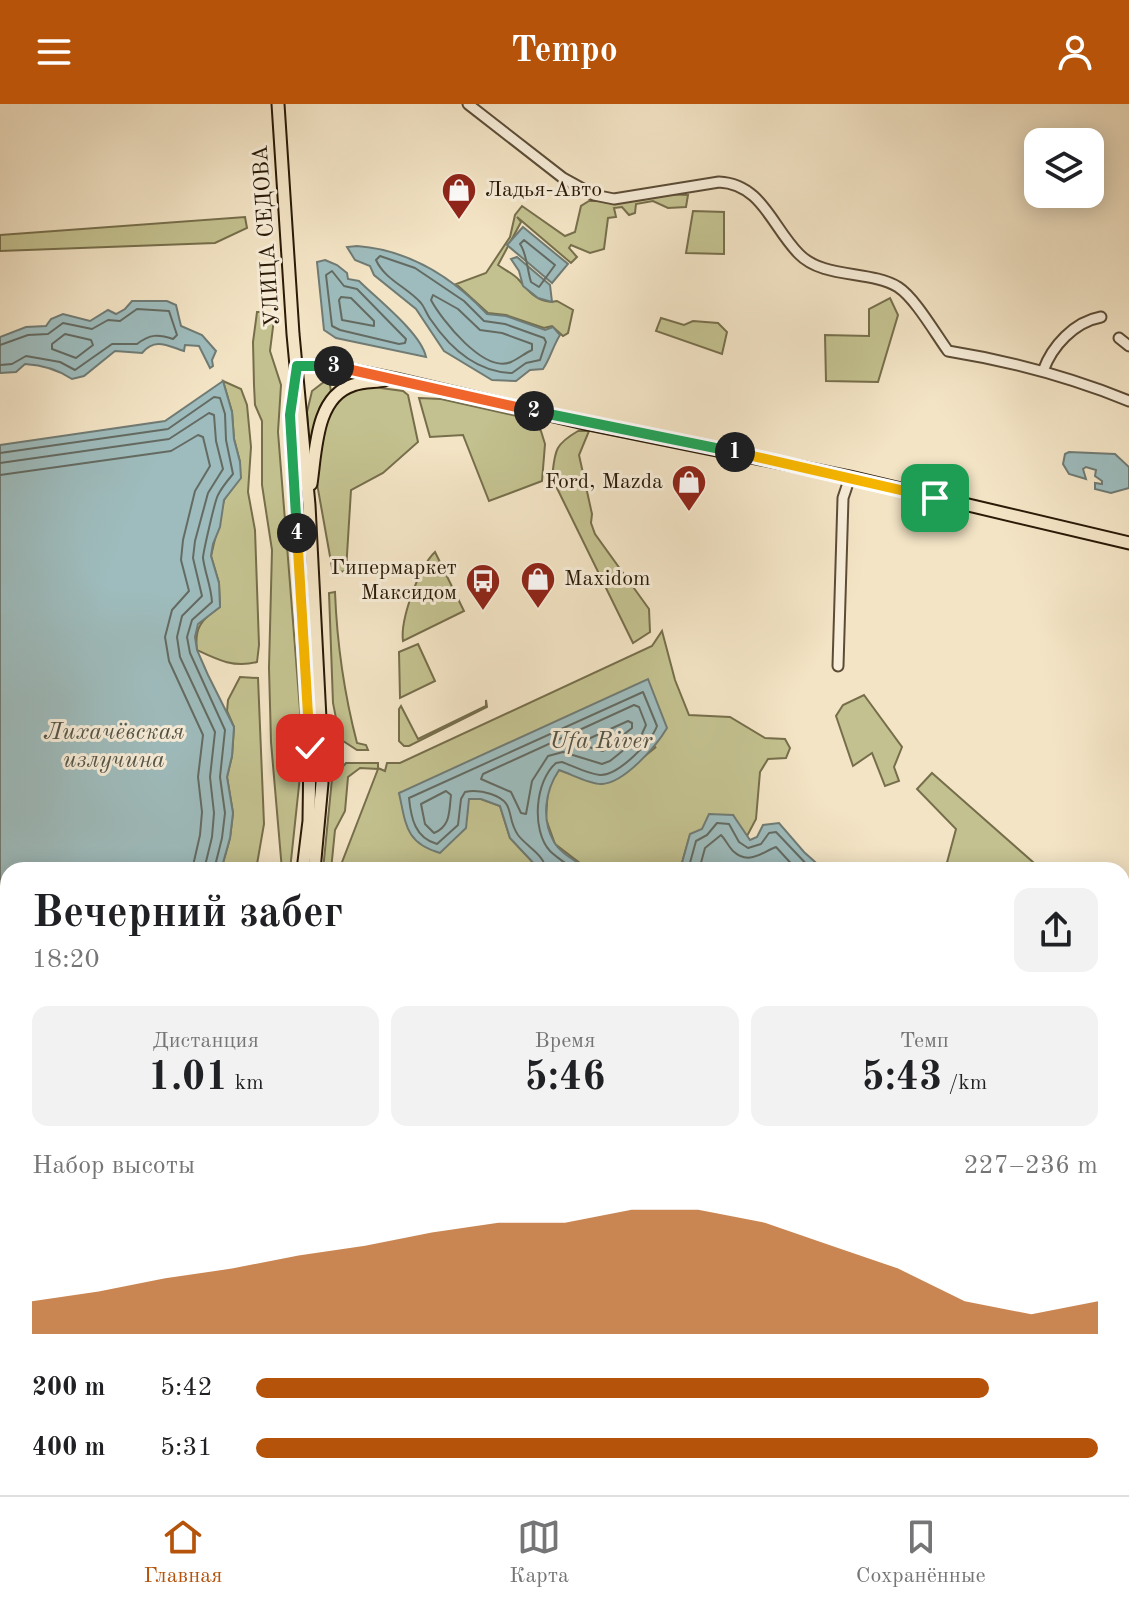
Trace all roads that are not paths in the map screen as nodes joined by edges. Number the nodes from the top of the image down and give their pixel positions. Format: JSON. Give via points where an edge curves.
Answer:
{"nodes":[{"id":1,"x":278,"y":104,"type":"edge"},
{"id":2,"x":468,"y":104,"type":"edge"},
{"id":3,"x":1101,"y":317,"type":"dead end"},
{"id":4,"x":1119,"y":338,"type":"dead end"},
{"id":5,"x":1129,"y":346,"type":"edge"},
{"id":6,"x":297,"y":366,"type":"junction"},
{"id":7,"x":1043,"y":371,"type":"junction"},
{"id":8,"x":396,"y":379,"type":"junction"},
{"id":9,"x":1129,"y":401,"type":"edge"},
{"id":10,"x":850,"y":477,"type":"junction"},
{"id":11,"x":309,"y":505,"type":"junction"},
{"id":12,"x":1129,"y":543,"type":"edge"},
{"id":13,"x":838,"y":666,"type":"dead end"},
{"id":14,"x":304,"y":862,"type":"edge"},
{"id":15,"x":315,"y":862,"type":"edge"}],
"edges":[{"from":1,"to":6,"type":"main road","name":"УЛИЦА СЕДОВА"},
{"from":2,"to":7,"type":"street","via":[[563,178],[594,195],[614,199],[735,183],[762,203],[801,257],[899,288],[948,351]]},
{"from":3,"to":7,"type":"street","via":[[1074,328]]},
{"from":4,"to":5,"type":"street"},
{"from":6,"to":8,"type":"main road","via":[[328,365]]},
{"from":6,"to":11,"type":"main road"},
{"from":6,"to":14,"type":"main road","via":[[291,429],[311,782]]},
{"from":7,"to":9,"type":"street"},
{"from":8,"to":10,"type":"main road"},
{"from":8,"to":11,"type":"main road","via":[[354,384],[330,401],[317,441]]},
{"from":10,"to":12,"type":"main road"},
{"from":10,"to":13,"type":"street","via":[[843,498]]},
{"from":11,"to":15,"type":"main road","via":[[322,783]]}]}
